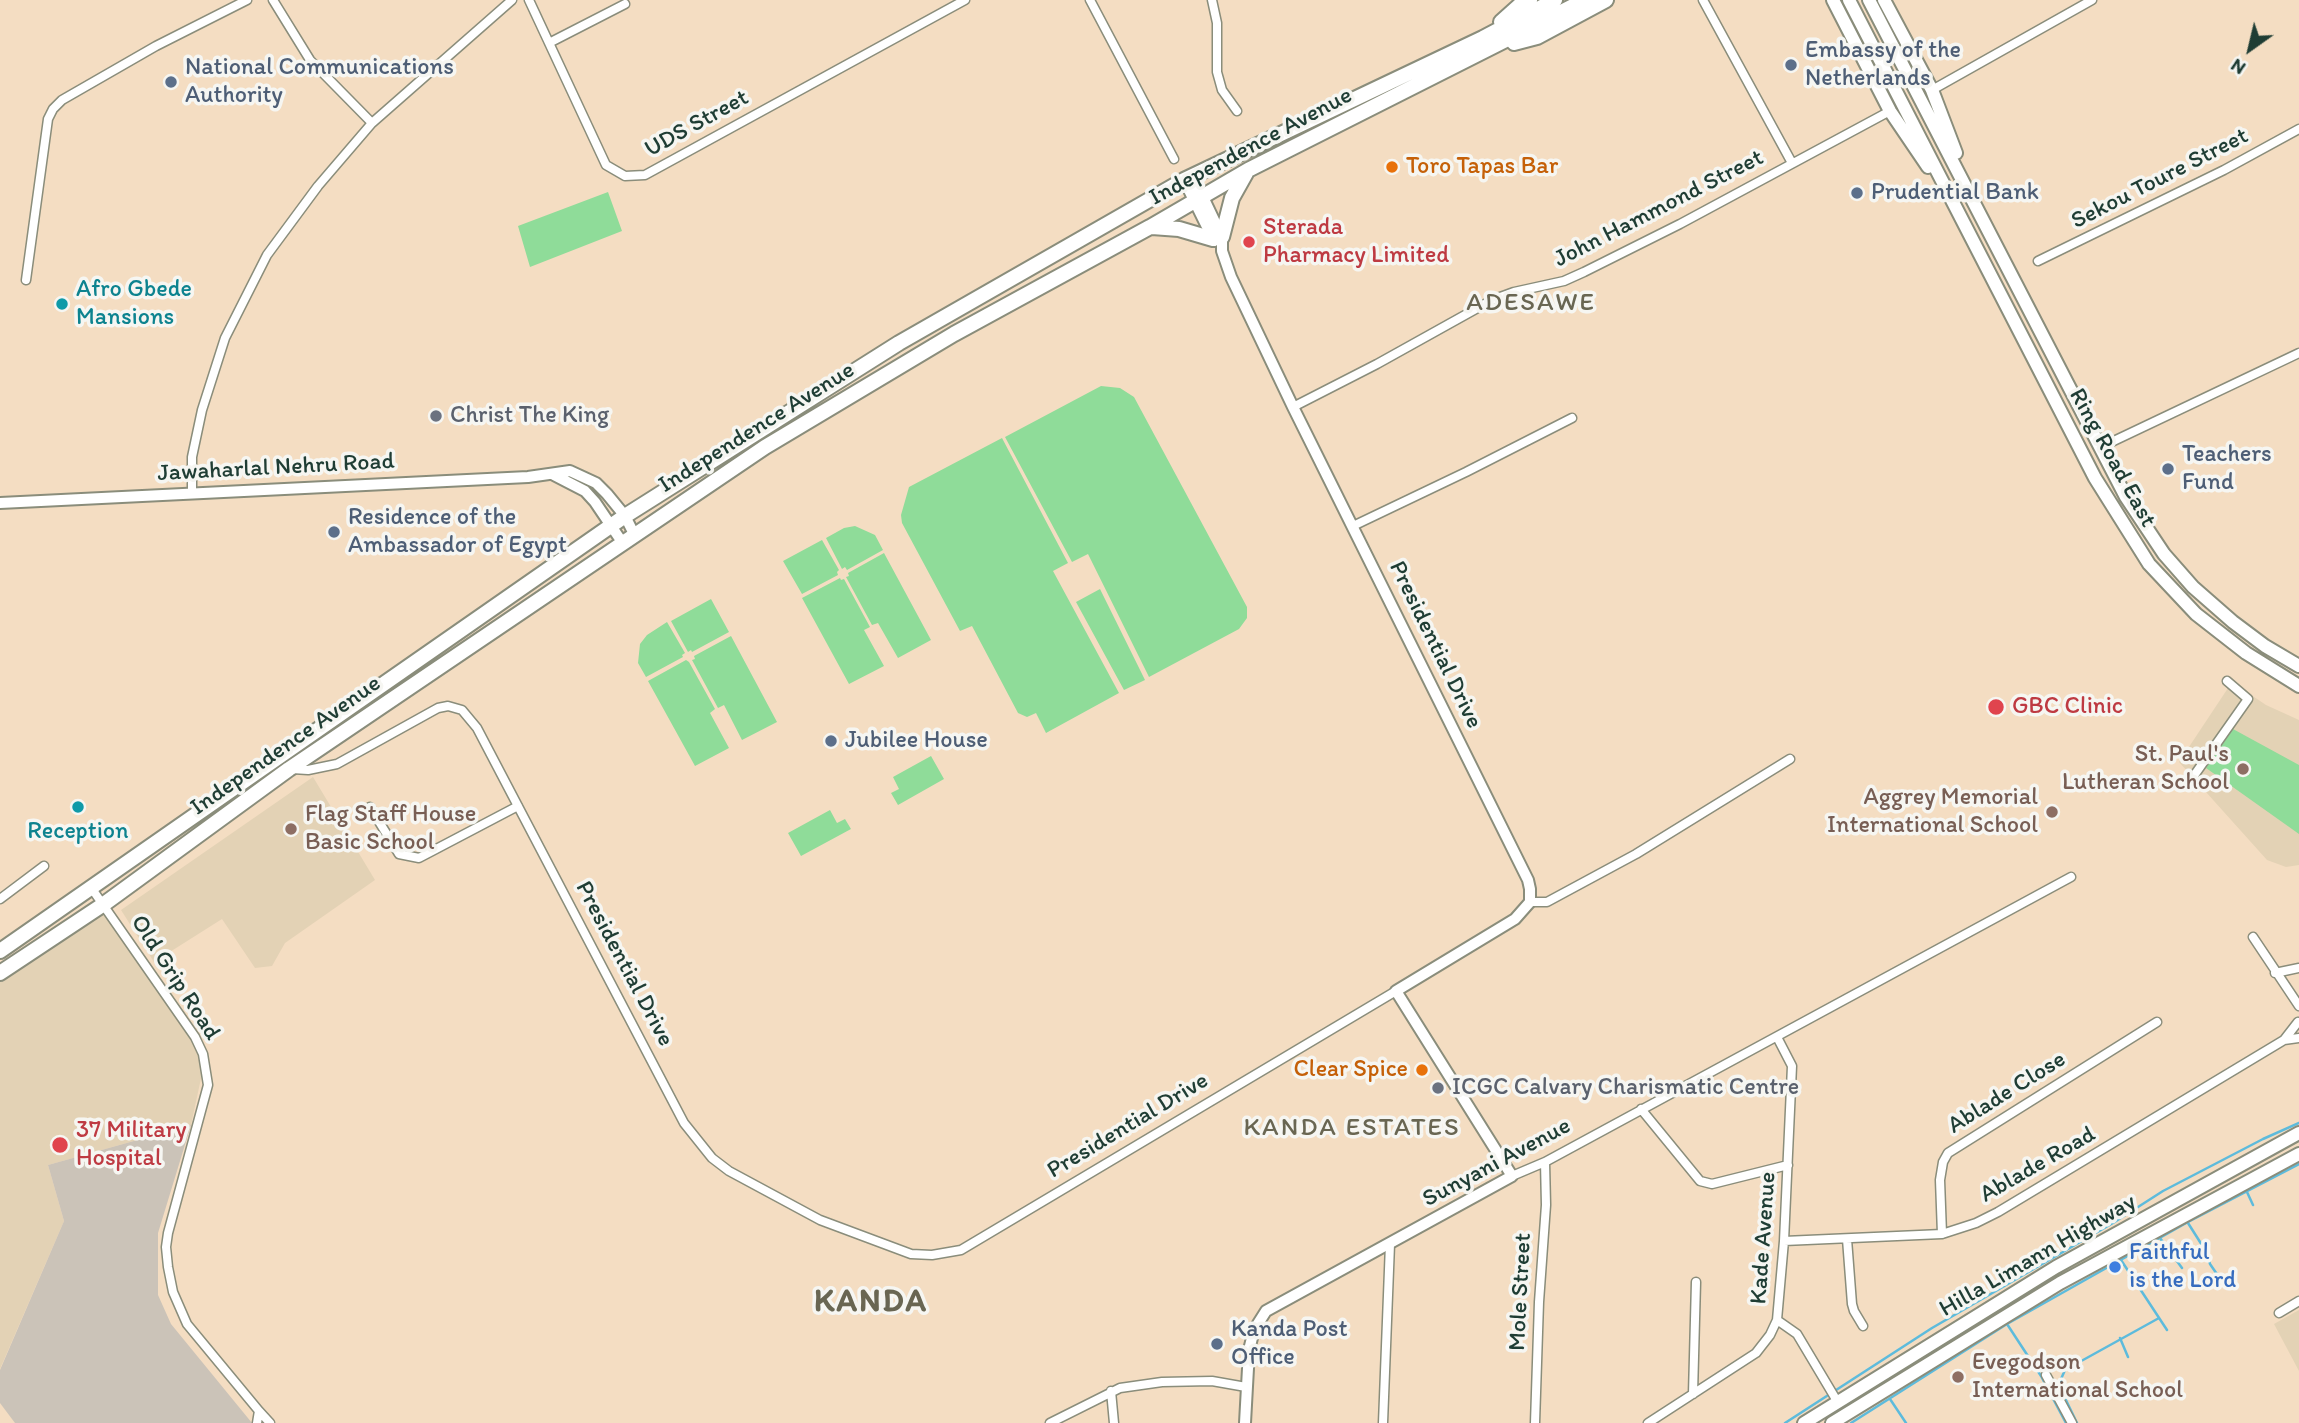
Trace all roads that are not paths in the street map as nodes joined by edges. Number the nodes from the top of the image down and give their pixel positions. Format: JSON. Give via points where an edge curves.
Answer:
{"nodes":[{"id":1,"x":247,"y":0,"type":"edge"},
{"id":2,"x":273,"y":0,"type":"edge"},
{"id":3,"x":512,"y":0,"type":"edge"},
{"id":4,"x":529,"y":0,"type":"edge"},
{"id":5,"x":965,"y":0,"type":"edge"},
{"id":6,"x":1090,"y":0,"type":"edge"},
{"id":7,"x":1212,"y":0,"type":"edge"},
{"id":8,"x":1530,"y":0,"type":"edge"},
{"id":9,"x":1555,"y":0,"type":"edge"},
{"id":10,"x":1585,"y":0,"type":"edge"},
{"id":11,"x":1606,"y":0,"type":"edge"},
{"id":12,"x":1703,"y":0,"type":"edge"},
{"id":13,"x":1833,"y":0,"type":"edge"},
{"id":14,"x":1849,"y":0,"type":"edge"},
{"id":15,"x":1869,"y":0,"type":"edge"},
{"id":16,"x":1884,"y":0,"type":"edge"},
{"id":17,"x":2092,"y":0,"type":"edge"},
{"id":18,"x":625,"y":4,"type":"dead end"},
{"id":19,"x":549,"y":43,"type":"junction"},
{"id":20,"x":1486,"y":44,"type":"junction"},
{"id":21,"x":1931,"y":90,"type":"junction"},
{"id":22,"x":1237,"y":111,"type":"dead end"},
{"id":23,"x":1890,"y":111,"type":"junction"},
{"id":24,"x":372,"y":123,"type":"junction"},
{"id":25,"x":2299,"y":129,"type":"edge"},
{"id":26,"x":1174,"y":159,"type":"dead end"},
{"id":27,"x":1792,"y":163,"type":"junction"},
{"id":28,"x":1248,"y":170,"type":"junction"},
{"id":29,"x":1188,"y":178,"type":"junction"},
{"id":30,"x":1969,"y":193,"type":"junction"},
{"id":31,"x":1952,"y":198,"type":"junction"},
{"id":32,"x":1199,"y":199,"type":"junction"},
{"id":33,"x":1150,"y":227,"type":"junction"},
{"id":34,"x":1219,"y":242,"type":"junction"},
{"id":35,"x":2038,"y":261,"type":"dead end"},
{"id":36,"x":26,"y":280,"type":"dead end"},
{"id":37,"x":2299,"y":353,"type":"edge"},
{"id":38,"x":2061,"y":371,"type":"junction"},
{"id":39,"x":2045,"y":379,"type":"junction"},
{"id":40,"x":1293,"y":407,"type":"junction"},
{"id":41,"x":1572,"y":418,"type":"dead end"},
{"id":42,"x":2101,"y":447,"type":"junction"},
{"id":43,"x":554,"y":475,"type":"junction"},
{"id":44,"x":192,"y":492,"type":"junction"},
{"id":45,"x":0,"y":503,"type":"edge"},
{"id":46,"x":625,"y":516,"type":"junction"},
{"id":47,"x":611,"y":526,"type":"junction"},
{"id":48,"x":1353,"y":526,"type":"junction"},
{"id":49,"x":628,"y":538,"type":"junction"},
{"id":50,"x":2299,"y":666,"type":"edge"},
{"id":51,"x":2227,"y":681,"type":"dead end"},
{"id":52,"x":2299,"y":686,"type":"edge"},
{"id":53,"x":1790,"y":759,"type":"dead end"},
{"id":54,"x":289,"y":769,"type":"junction"},
{"id":55,"x":2193,"y":777,"type":"dead end"},
{"id":56,"x":518,"y":806,"type":"junction"},
{"id":57,"x":370,"y":807,"type":"dead end"},
{"id":58,"x":44,"y":866,"type":"dead end"},
{"id":59,"x":2071,"y":877,"type":"dead end"},
{"id":60,"x":90,"y":886,"type":"junction"},
{"id":61,"x":0,"y":899,"type":"edge"},
{"id":62,"x":1530,"y":902,"type":"junction"},
{"id":63,"x":104,"y":904,"type":"junction"},
{"id":64,"x":2253,"y":937,"type":"dead end"},
{"id":65,"x":0,"y":951,"type":"edge"},
{"id":66,"x":2299,"y":968,"type":"edge"},
{"id":67,"x":0,"y":973,"type":"edge"},
{"id":68,"x":2275,"y":973,"type":"junction"},
{"id":69,"x":1396,"y":991,"type":"junction"},
{"id":70,"x":2299,"y":1006,"type":"edge"},
{"id":71,"x":2157,"y":1022,"type":"dead end"},
{"id":72,"x":2299,"y":1023,"type":"edge"},
{"id":73,"x":1777,"y":1037,"type":"junction"},
{"id":74,"x":2299,"y":1038,"type":"edge"},
{"id":75,"x":2284,"y":1040,"type":"junction"},
{"id":76,"x":1641,"y":1109,"type":"junction"},
{"id":77,"x":2299,"y":1133,"type":"edge"},
{"id":78,"x":2299,"y":1154,"type":"edge"},
{"id":79,"x":1545,"y":1163,"type":"junction"},
{"id":80,"x":1788,"y":1165,"type":"junction"},
{"id":81,"x":1512,"y":1176,"type":"junction"},
{"id":82,"x":1942,"y":1234,"type":"junction"},
{"id":83,"x":1847,"y":1239,"type":"junction"},
{"id":84,"x":1784,"y":1241,"type":"junction"},
{"id":85,"x":1391,"y":1244,"type":"junction"},
{"id":86,"x":1696,"y":1282,"type":"dead end"},
{"id":87,"x":2299,"y":1301,"type":"edge"},
{"id":88,"x":2279,"y":1313,"type":"dead end"},
{"id":89,"x":1777,"y":1320,"type":"junction"},
{"id":90,"x":1863,"y":1326,"type":"dead end"},
{"id":91,"x":2046,"y":1376,"type":"dead end"},
{"id":92,"x":1246,"y":1387,"type":"junction"},
{"id":93,"x":1111,"y":1391,"type":"junction"},
{"id":94,"x":1693,"y":1394,"type":"junction"},
{"id":95,"x":1837,"y":1401,"type":"junction"},
{"id":96,"x":258,"y":1417,"type":"edge"},
{"id":97,"x":270,"y":1423,"type":"edge"},
{"id":98,"x":1050,"y":1423,"type":"edge"},
{"id":99,"x":1114,"y":1423,"type":"edge"},
{"id":100,"x":1245,"y":1423,"type":"edge"},
{"id":101,"x":1383,"y":1423,"type":"edge"},
{"id":102,"x":1535,"y":1423,"type":"edge"},
{"id":103,"x":1648,"y":1423,"type":"edge"},
{"id":104,"x":1804,"y":1423,"type":"edge"},
{"id":105,"x":1832,"y":1423,"type":"edge"},
{"id":106,"x":2072,"y":1423,"type":"edge"}],
"edges":[{"from":1,"to":36,"type":"street","via":[[156,46],[53,109]]},
{"from":2,"to":24,"type":"street","via":[[310,60]]},
{"from":3,"to":24,"type":"street"},
{"from":4,"to":19,"type":"street","name":"UDS Street"},
{"from":5,"to":19,"type":"street","name":"UDS Street","via":[[645,174],[625,176],[606,165]]},
{"from":6,"to":26,"type":"street"},
{"from":7,"to":22,"type":"street","via":[[1217,72],[1222,90]]},
{"from":8,"to":20,"type":"highway","via":[[1521,4]]},
{"from":9,"to":20,"type":"highway","name":"Independence Avenue"},
{"from":10,"to":20,"type":"highway","name":"Independence Avenue"},
{"from":11,"to":20,"type":"highway","via":[[1536,37]]},
{"from":12,"to":27,"type":"street"},
{"from":13,"to":23,"type":"main road"},
{"from":14,"to":31,"type":"main road"},
{"from":15,"to":30,"type":"main road"},
{"from":16,"to":21,"type":"main road"},
{"from":17,"to":21,"type":"street"},
{"from":18,"to":19,"type":"street"},
{"from":20,"to":28,"type":"highway","name":"Independence Avenue"},
{"from":20,"to":29,"type":"highway","name":"Independence Avenue"},
{"from":21,"to":30,"type":"main road"},
{"from":23,"to":27,"type":"street","name":"John Hammond Street"},
{"from":23,"to":31,"type":"main road"},
{"from":24,"to":44,"type":"street","via":[[267,255],[225,338],[202,410],[192,457]]},
{"from":25,"to":35,"type":"street","name":"Sekou Toure Street"},
{"from":27,"to":40,"type":"street","name":"John Hammond Street","via":[[1584,272],[1492,300]]},
{"from":28,"to":32,"type":"highway","name":"Independence Avenue"},
{"from":28,"to":34,"type":"highway","via":[[1232,198]]},
{"from":29,"to":32,"type":"street","name":"Presidential Drive"},
{"from":29,"to":46,"type":"highway","name":"Independence Avenue","via":[[899,343]]},
{"from":30,"to":38,"type":"main road"},
{"from":31,"to":39,"type":"main road","name":"Ring Road East"},
{"from":32,"to":33,"type":"highway","name":"Independence Avenue"},
{"from":32,"to":34,"type":"street","name":"Presidential Drive"},
{"from":33,"to":34,"type":"highway","via":[[1179,229]]},
{"from":33,"to":49,"type":"highway","name":"Independence Avenue","via":[[954,334],[765,447]]},
{"from":34,"to":40,"type":"street","name":"Presidential Drive"},
{"from":37,"to":42,"type":"street"},
{"from":38,"to":39,"type":"main road"},
{"from":38,"to":42,"type":"main road"},
{"from":39,"to":52,"type":"main road","name":"Ring Road East","via":[[2095,478],[2149,564],[2196,614]]},
{"from":40,"to":48,"type":"street","name":"Presidential Drive"},
{"from":41,"to":48,"type":"street"},
{"from":42,"to":50,"type":"main road","via":[[2126,497],[2164,554],[2193,587],[2255,638]]},
{"from":43,"to":44,"type":"street","name":"Jawaharlal Nehru Road"},
{"from":43,"to":46,"type":"street","name":"Jawaharlal Nehru Road","via":[[570,471],[585,477]]},
{"from":43,"to":47,"type":"street","via":[[585,491]]},
{"from":44,"to":45,"type":"street","name":"Jawaharlal Nehru Road"},
{"from":46,"to":47,"type":"highway","name":"Independence Avenue"},
{"from":46,"to":49,"type":"street","name":"Jawaharlal Nehru Road"},
{"from":47,"to":49,"type":"street"},
{"from":47,"to":60,"type":"highway","name":"Independence Avenue"},
{"from":48,"to":62,"type":"street","name":"Presidential Drive","via":[[1528,880]]},
{"from":49,"to":54,"type":"highway","name":"Independence Avenue"},
{"from":51,"to":55,"type":"street","via":[[2248,699]]},
{"from":53,"to":62,"type":"street","via":[[1636,854],[1548,902]]},
{"from":54,"to":56,"type":"street","name":"Presidential Drive","via":[[337,764],[448,706],[462,710],[477,728]]},
{"from":54,"to":63,"type":"highway","name":"Independence Avenue"},
{"from":56,"to":57,"type":"street","via":[[419,858],[399,854]]},
{"from":56,"to":69,"type":"street","name":"Presidential Drive","via":[[684,1123],[712,1158],[820,1220],[911,1254],[961,1250]]},
{"from":58,"to":61,"type":"street"},
{"from":59,"to":73,"type":"street","name":"Sunyani Avenue"},
{"from":60,"to":63,"type":"street","name":"Old Grip Road"},
{"from":60,"to":65,"type":"highway","name":"Independence Avenue"},
{"from":62,"to":69,"type":"street","name":"Presidential Drive","via":[[1516,919]]},
{"from":63,"to":67,"type":"highway","name":"Independence Avenue"},
{"from":63,"to":96,"type":"street","name":"Old Grip Road","via":[[203,1055],[208,1085],[167,1233],[170,1278],[187,1324]]},
{"from":64,"to":68,"type":"street"},
{"from":66,"to":68,"type":"street"},
{"from":68,"to":70,"type":"street"},
{"from":69,"to":81,"type":"street"},
{"from":71,"to":82,"type":"street","name":"Ablade Close","via":[[1948,1153],[1940,1180]]},
{"from":72,"to":75,"type":"street","name":"Ablade Road"},
{"from":73,"to":76,"type":"street","name":"Sunyani Avenue"},
{"from":73,"to":80,"type":"street","name":"Kade Avenue","via":[[1792,1066]]},
{"from":74,"to":75,"type":"street","name":"Ablade Road"},
{"from":75,"to":82,"type":"street","name":"Ablade Road","via":[[1998,1212]]},
{"from":76,"to":79,"type":"street","name":"Sunyani Avenue"},
{"from":76,"to":80,"type":"street","via":[[1700,1181],[1712,1184]]},
{"from":77,"to":95,"type":"main road","name":"Hilla Limann Highway","via":[[2056,1267]]},
{"from":78,"to":105,"type":"main road","name":"Hilla Limann Highway","via":[[2060,1283]]},
{"from":79,"to":81,"type":"street","name":"Sunyani Avenue"},
{"from":79,"to":102,"type":"street","name":"Mole Street"},
{"from":80,"to":84,"type":"street","name":"Kade Avenue"},
{"from":81,"to":85,"type":"street","name":"Sunyani Avenue"},
{"from":82,"to":83,"type":"street","name":"Ablade Road"},
{"from":83,"to":84,"type":"street","name":"Ablade Road"},
{"from":83,"to":90,"type":"street","via":[[1852,1304]]},
{"from":84,"to":89,"type":"street","name":"Kade Avenue"},
{"from":85,"to":92,"type":"street","name":"Sunyani Avenue","via":[[1266,1311],[1254,1330]]},
{"from":85,"to":101,"type":"street"},
{"from":86,"to":94,"type":"street"},
{"from":87,"to":88,"type":"street"},
{"from":89,"to":94,"type":"street","name":"Kade Avenue","via":[[1756,1353]]},
{"from":89,"to":95,"type":"street","via":[[1797,1334]]},
{"from":91,"to":106,"type":"street"},
{"from":92,"to":93,"type":"street","via":[[1212,1381],[1141,1384]]},
{"from":92,"to":100,"type":"street","name":"Sunyani Avenue"},
{"from":93,"to":98,"type":"street"},
{"from":93,"to":99,"type":"street"},
{"from":94,"to":103,"type":"street","name":"Kade Avenue"},
{"from":95,"to":104,"type":"main road","name":"Hilla Limann Highway"},
{"from":96,"to":97,"type":"street","name":"Old Grip Road"}]}
